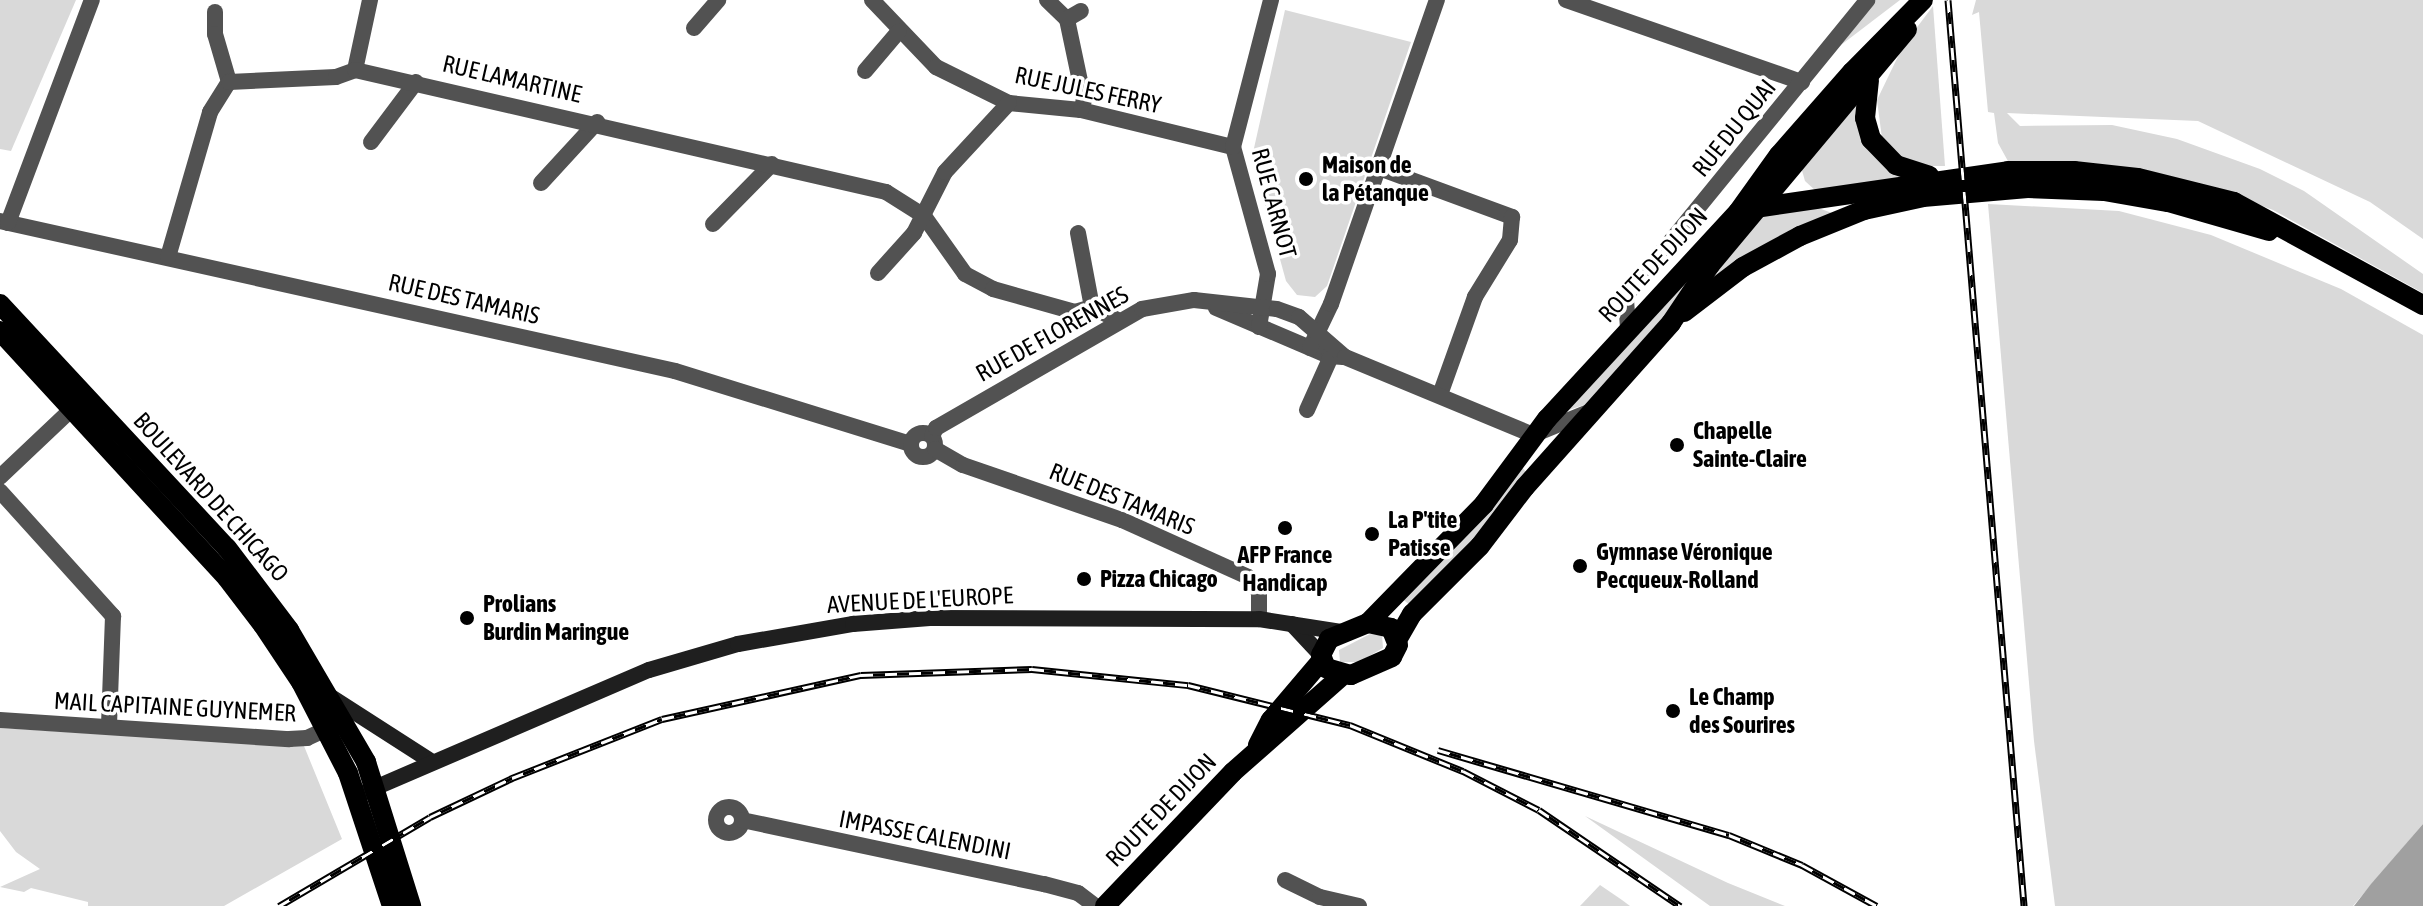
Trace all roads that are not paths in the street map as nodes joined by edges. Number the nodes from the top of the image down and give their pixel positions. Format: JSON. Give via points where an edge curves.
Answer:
{"nodes":[{"id":1,"x":92,"y":0,"type":"edge"},
{"id":2,"x":370,"y":0,"type":"edge"},
{"id":3,"x":718,"y":0,"type":"edge"},
{"id":4,"x":872,"y":0,"type":"edge"},
{"id":5,"x":1047,"y":0,"type":"edge"},
{"id":6,"x":1271,"y":0,"type":"edge"},
{"id":7,"x":1437,"y":0,"type":"edge"},
{"id":8,"x":1566,"y":0,"type":"edge"},
{"id":9,"x":1867,"y":0,"type":"edge"},
{"id":10,"x":1925,"y":0,"type":"edge"},
{"id":11,"x":215,"y":12,"type":"dead end"},
{"id":12,"x":694,"y":28,"type":"dead end"},
{"id":13,"x":899,"y":31,"type":"junction"},
{"id":14,"x":355,"y":70,"type":"junction"},
{"id":15,"x":865,"y":71,"type":"dead end"},
{"id":16,"x":1869,"y":79,"type":"junction"},
{"id":17,"x":229,"y":82,"type":"junction"},
{"id":18,"x":416,"y":82,"type":"junction"},
{"id":19,"x":1802,"y":82,"type":"junction"},
{"id":20,"x":1009,"y":103,"type":"junction"},
{"id":21,"x":1081,"y":110,"type":"junction"},
{"id":22,"x":597,"y":122,"type":"junction"},
{"id":23,"x":1804,"y":126,"type":"junction"},
{"id":24,"x":371,"y":142,"type":"dead end"},
{"id":25,"x":1233,"y":147,"type":"junction"},
{"id":26,"x":772,"y":164,"type":"junction"},
{"id":27,"x":1795,"y":166,"type":"junction"},
{"id":28,"x":1379,"y":168,"type":"junction"},
{"id":29,"x":541,"y":183,"type":"dead end"},
{"id":30,"x":1950,"y":185,"type":"junction"},
{"id":31,"x":1812,"y":198,"type":"junction"},
{"id":32,"x":1760,"y":207,"type":"junction"},
{"id":33,"x":1864,"y":210,"type":"junction"},
{"id":34,"x":1738,"y":212,"type":"junction"},
{"id":35,"x":924,"y":216,"type":"junction"},
{"id":36,"x":4,"y":222,"type":"edge"},
{"id":37,"x":713,"y":224,"type":"dead end"},
{"id":38,"x":1078,"y":233,"type":"dead end"},
{"id":39,"x":168,"y":257,"type":"junction"},
{"id":40,"x":878,"y":273,"type":"dead end"},
{"id":41,"x":1207,"y":303,"type":"junction"},
{"id":42,"x":0,"y":304,"type":"edge"},
{"id":43,"x":2423,"y":305,"type":"edge"},
{"id":44,"x":1092,"y":307,"type":"junction"},
{"id":45,"x":1264,"y":308,"type":"junction"},
{"id":46,"x":1075,"y":312,"type":"junction"},
{"id":47,"x":1120,"y":321,"type":"junction"},
{"id":48,"x":1671,"y":323,"type":"junction"},
{"id":49,"x":1259,"y":327,"type":"junction"},
{"id":50,"x":1628,"y":328,"type":"junction"},
{"id":51,"x":0,"y":331,"type":"edge"},
{"id":52,"x":1318,"y":332,"type":"junction"},
{"id":53,"x":1085,"y":341,"type":"junction"},
{"id":54,"x":1310,"y":348,"type":"junction"},
{"id":55,"x":1336,"y":354,"type":"junction"},
{"id":56,"x":1440,"y":395,"type":"junction"},
{"id":57,"x":73,"y":408,"type":"junction"},
{"id":58,"x":1593,"y":409,"type":"junction"},
{"id":59,"x":1307,"y":410,"type":"dead end"},
{"id":60,"x":1533,"y":435,"type":"junction"},
{"id":61,"x":933,"y":443,"type":"junction"},
{"id":62,"x":911,"y":444,"type":"joint"},
{"id":63,"x":0,"y":477,"type":"edge"},
{"id":64,"x":1525,"y":487,"type":"junction"},
{"id":65,"x":0,"y":491,"type":"edge"},
{"id":66,"x":1259,"y":619,"type":"junction"},
{"id":67,"x":1368,"y":623,"type":"junction"},
{"id":68,"x":1292,"y":624,"type":"junction"},
{"id":69,"x":1341,"y":632,"type":"junction"},
{"id":70,"x":1397,"y":640,"type":"junction"},
{"id":71,"x":1322,"y":657,"type":"junction"},
{"id":72,"x":1342,"y":676,"type":"junction"},
{"id":73,"x":331,"y":697,"type":"junction"},
{"id":74,"x":0,"y":720,"type":"edge"},
{"id":75,"x":335,"y":725,"type":"junction"},
{"id":76,"x":109,"y":727,"type":"junction"},
{"id":77,"x":1255,"y":752,"type":"junction"},
{"id":78,"x":429,"y":760,"type":"junction"},
{"id":79,"x":366,"y":791,"type":"junction"},
{"id":80,"x":742,"y":820,"type":"dead end"},
{"id":81,"x":1285,"y":880,"type":"dead end"},
{"id":82,"x":392,"y":906,"type":"edge"},
{"id":83,"x":411,"y":906,"type":"edge"},
{"id":84,"x":1095,"y":906,"type":"edge"},
{"id":85,"x":1105,"y":906,"type":"edge"},
{"id":86,"x":1359,"y":906,"type":"edge"}],
"edges":[{"from":1,"to":36,"type":"street"},
{"from":2,"to":14,"type":"street"},
{"from":3,"to":12,"type":"street"},
{"from":4,"to":13,"type":"street","name":"RUE JULES FERRY"},
{"from":5,"to":21,"type":"street","via":[[1074,15]]},
{"from":6,"to":25,"type":"street","name":"RUE CARNOT"},
{"from":7,"to":28,"type":"street"},
{"from":8,"to":19,"type":"street"},
{"from":9,"to":19,"type":"street","name":"RUE DU QUAI"},
{"from":10,"to":16,"type":"main road","name":"ROUTE DE DIJON"},
{"from":10,"to":23,"type":"main road","name":"ROUTE DE DIJON"},
{"from":11,"to":17,"type":"street","via":[[215,34]]},
{"from":13,"to":15,"type":"street"},
{"from":13,"to":20,"type":"street","name":"RUE JULES FERRY","via":[[936,67]]},
{"from":14,"to":17,"type":"street","name":"RUE LAMARTINE","via":[[336,77]]},
{"from":14,"to":18,"type":"street","name":"RUE LAMARTINE"},
{"from":16,"to":27,"type":"main road","name":"ROUTE DE DIJON"},
{"from":16,"to":30,"type":"main road","via":[[1865,118],[1879,151],[1909,172]]},
{"from":17,"to":39,"type":"street","via":[[210,112]]},
{"from":18,"to":22,"type":"street","name":"RUE LAMARTINE"},
{"from":18,"to":24,"type":"street","name":"RUE LAMARTINE"},
{"from":19,"to":50,"type":"street","name":"RUE DU QUAI","via":[[1626,296]]},
{"from":20,"to":21,"type":"street","name":"RUE JULES FERRY"},
{"from":20,"to":35,"type":"street","via":[[945,172]]},
{"from":21,"to":25,"type":"street","name":"RUE JULES FERRY"},
{"from":22,"to":26,"type":"street","name":"RUE LAMARTINE"},
{"from":22,"to":29,"type":"street","name":"RUE LAMARTINE"},
{"from":23,"to":27,"type":"main road","name":"ROUTE DE DIJON"},
{"from":23,"to":34,"type":"main road","name":"ROUTE DE DIJON"},
{"from":25,"to":45,"type":"street","name":"RUE CARNOT","via":[[1268,274]]},
{"from":26,"to":35,"type":"street","name":"RUE LAMARTINE","via":[[886,192]]},
{"from":26,"to":37,"type":"street"},
{"from":27,"to":31,"type":"main road","via":[[1803,191]]},
{"from":27,"to":32,"type":"main road","name":"ROUTE DE DIJON"},
{"from":28,"to":52,"type":"street"},
{"from":28,"to":56,"type":"street","via":[[1512,217],[1510,240],[1475,297]]},
{"from":30,"to":31,"type":"main road"},
{"from":30,"to":33,"type":"main road"},
{"from":30,"to":43,"type":"main road","via":[[2074,171],[2170,185],[2234,202]]},
{"from":31,"to":32,"type":"main road"},
{"from":31,"to":33,"type":"main road"},
{"from":32,"to":34,"type":"main road"},
{"from":32,"to":48,"type":"main road","name":"ROUTE DE DIJON","via":[[1710,265]]},
{"from":33,"to":48,"type":"main road","via":[[1775,248]]},
{"from":34,"to":50,"type":"main road","name":"ROUTE DE DIJON"},
{"from":35,"to":40,"type":"street"},
{"from":35,"to":46,"type":"street","name":"RUE LAMARTINE","via":[[965,274],[993,289]]},
{"from":36,"to":39,"type":"street","name":"RUE DES TAMARIS"},
{"from":38,"to":44,"type":"street"},
{"from":39,"to":62,"type":"street","name":"RUE DES TAMARIS","via":[[675,371]]},
{"from":41,"to":45,"type":"street","name":"RUE DE FLORENNES"},
{"from":41,"to":47,"type":"street","name":"RUE DE FLORENNES","via":[[1165,302]]},
{"from":41,"to":49,"type":"street","name":"RUE DE FLORENNES"},
{"from":42,"to":73,"type":"main road","name":"BOULEVARD DE CHICAGO","via":[[227,548]]},
{"from":44,"to":46,"type":"street"},
{"from":44,"to":47,"type":"street"},
{"from":45,"to":49,"type":"street","name":"RUE CARNOT"},
{"from":45,"to":52,"type":"street","name":"RUE DE FLORENNES","via":[[1299,317]]},
{"from":46,"to":53,"type":"street"},
{"from":47,"to":53,"type":"street","name":"RUE DE FLORENNES"},
{"from":48,"to":58,"type":"main road","name":"ROUTE DE DIJON"},
{"from":49,"to":54,"type":"street","name":"RUE DE FLORENNES"},
{"from":50,"to":60,"type":"main road","name":"ROUTE DE DIJON"},
{"from":51,"to":57,"type":"main road","name":"BOULEVARD DE CHICAGO"},
{"from":52,"to":54,"type":"street"},
{"from":52,"to":55,"type":"street","name":"RUE DE FLORENNES"},
{"from":53,"to":61,"type":"street","name":"RUE DE FLORENNES","via":[[936,428]]},
{"from":54,"to":55,"type":"street","name":"RUE DE FLORENNES"},
{"from":55,"to":56,"type":"street","name":"RUE DE FLORENNES"},
{"from":55,"to":59,"type":"street"},
{"from":56,"to":60,"type":"street","name":"RUE DE FLORENNES"},
{"from":57,"to":63,"type":"street"},
{"from":57,"to":75,"type":"main road","name":"BOULEVARD DE CHICAGO","via":[[227,578]]},
{"from":58,"to":60,"type":"street","name":"ROUTE DE DIJON"},
{"from":58,"to":64,"type":"main road","name":"ROUTE DE DIJON"},
{"from":60,"to":64,"type":"street","via":[[1533,465]]},
{"from":60,"to":67,"type":"main road","name":"ROUTE DE DIJON","via":[[1484,504]]},
{"from":61,"to":62,"type":"street","name":"RUE DE FLORENNES","via":[[917,434]]},
{"from":61,"to":66,"type":"street","name":"RUE DES TAMARIS","via":[[963,465],[1122,520],[1238,572],[1259,592]]},
{"from":64,"to":70,"type":"main road","name":"ROUTE DE DIJON","via":[[1480,546],[1412,614]]},
{"from":65,"to":76,"type":"street","via":[[113,616]]},
{"from":66,"to":68,"type":"main road","name":"AVENUE DE L'EUROPE"},
{"from":66,"to":78,"type":"main road","name":"AVENUE DE L'EUROPE","via":[[930,618],[853,624],[738,644],[649,670]]},
{"from":67,"to":69,"type":"main road"},
{"from":67,"to":70,"type":"main road","via":[[1384,623]]},
{"from":68,"to":69,"type":"main road","name":"AVENUE DE L'EUROPE"},
{"from":68,"to":71,"type":"main road"},
{"from":69,"to":71,"type":"main road","via":[[1329,639]]},
{"from":70,"to":72,"type":"main road","via":[[1386,663]]},
{"from":71,"to":72,"type":"main road","via":[[1326,668]]},
{"from":71,"to":77,"type":"main road","name":"ROUTE DE DIJON","via":[[1271,720]]},
{"from":72,"to":77,"type":"main road","name":"ROUTE DE DIJON"},
{"from":73,"to":75,"type":"main road","name":"BOULEVARD DE CHICAGO"},
{"from":73,"to":78,"type":"main road"},
{"from":74,"to":76,"type":"street","name":"MAIL CAPITAINE GUYNEMER"},
{"from":75,"to":76,"type":"street","name":"MAIL CAPITAINE GUYNEMER","via":[[289,739]]},
{"from":75,"to":79,"type":"main road","name":"BOULEVARD DE CHICAGO"},
{"from":77,"to":85,"type":"main road","name":"ROUTE DE DIJON"},
{"from":78,"to":79,"type":"main road","name":"AVENUE DE L'EUROPE"},
{"from":79,"to":82,"type":"main road"},
{"from":79,"to":83,"type":"main road"},
{"from":80,"to":84,"type":"street","name":"IMPASSE CALENDINI","via":[[1055,886]]},
{"from":81,"to":86,"type":"street","via":[[1320,897]]}]}
